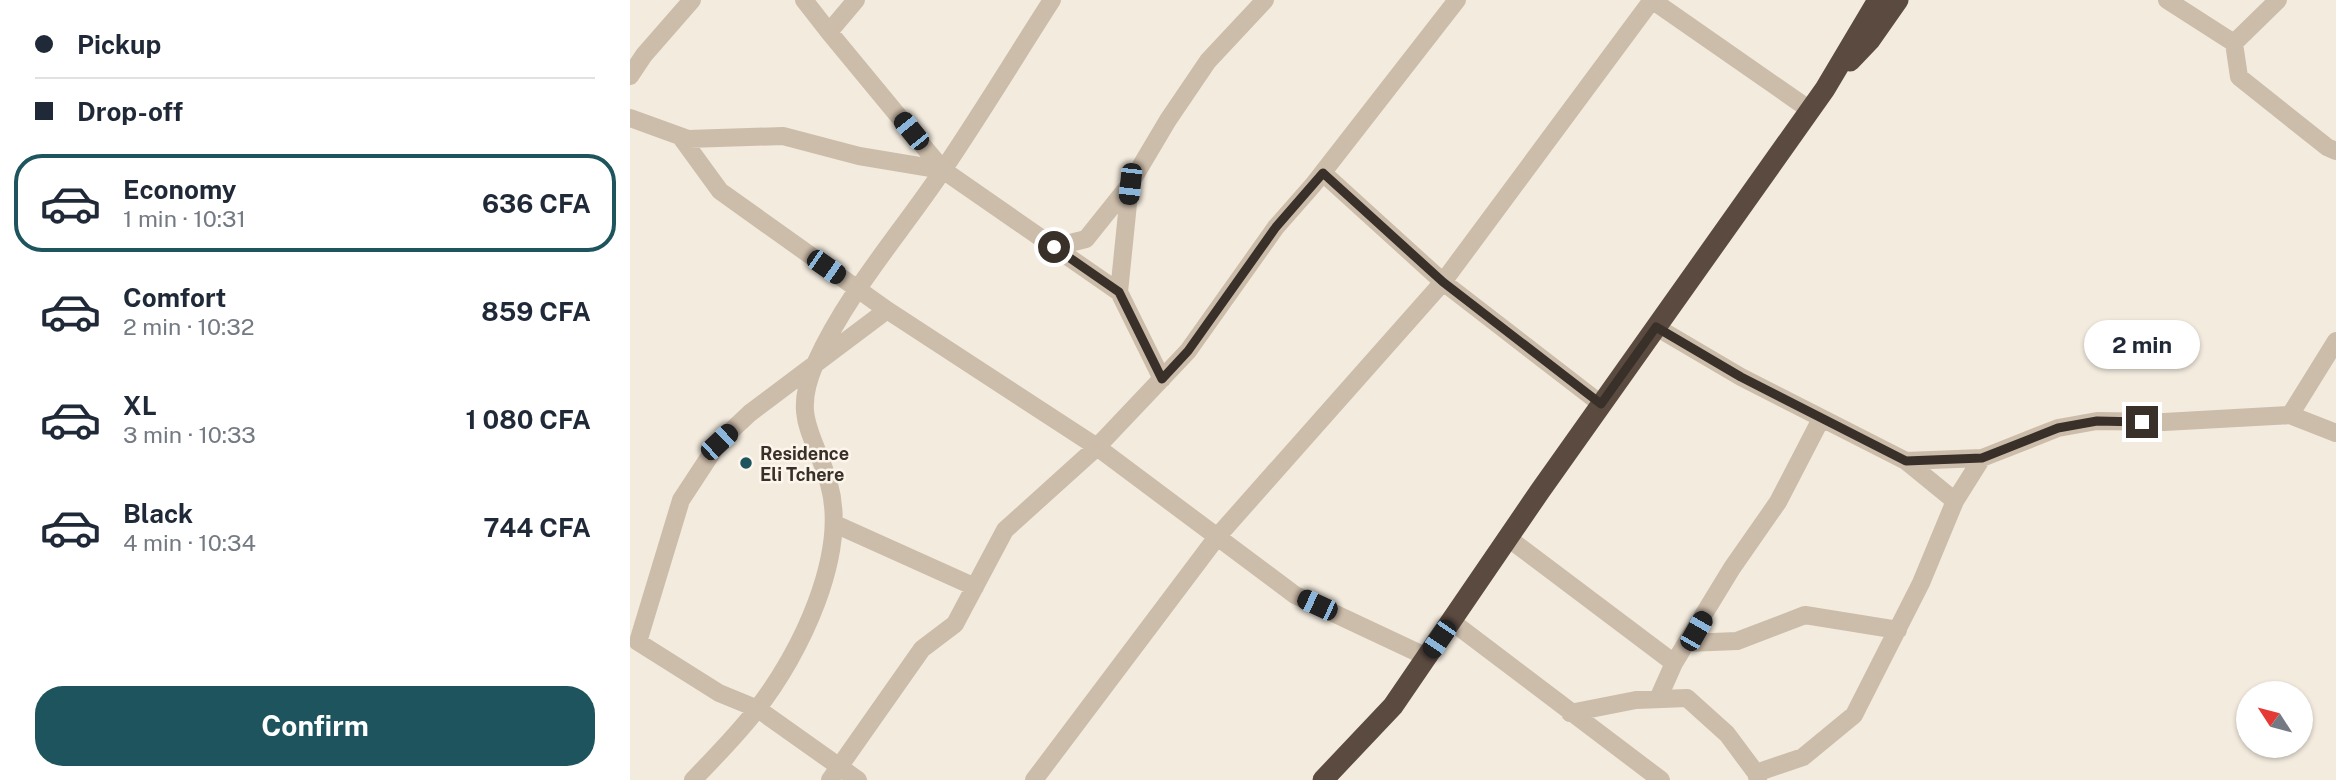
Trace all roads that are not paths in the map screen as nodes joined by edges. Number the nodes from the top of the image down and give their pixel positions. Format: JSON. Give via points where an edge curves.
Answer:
{"nodes":[{"id":1,"x":692,"y":0,"type":"edge"},
{"id":2,"x":804,"y":0,"type":"edge"},
{"id":3,"x":856,"y":0,"type":"edge"},
{"id":4,"x":1052,"y":0,"type":"edge"},
{"id":5,"x":1265,"y":0,"type":"edge"},
{"id":6,"x":1457,"y":0,"type":"edge"},
{"id":7,"x":1652,"y":0,"type":"edge"},
{"id":8,"x":1878,"y":0,"type":"edge"},
{"id":9,"x":1898,"y":0,"type":"edge"},
{"id":10,"x":2167,"y":0,"type":"edge"},
{"id":11,"x":2278,"y":0,"type":"edge"},
{"id":12,"x":829,"y":32,"type":"junction"},
{"id":13,"x":2234,"y":43,"type":"junction"},
{"id":14,"x":630,"y":76,"type":"edge"},
{"id":15,"x":1825,"y":89,"type":"junction"},
{"id":16,"x":1810,"y":110,"type":"junction"},
{"id":17,"x":630,"y":118,"type":"edge"},
{"id":18,"x":680,"y":136,"type":"junction"},
{"id":19,"x":2331,"y":149,"type":"edge"},
{"id":20,"x":2336,"y":167,"type":"edge"},
{"id":21,"x":943,"y":170,"type":"junction"},
{"id":22,"x":1323,"y":173,"type":"junction"},
{"id":23,"x":1130,"y":184,"type":"junction"},
{"id":24,"x":1054,"y":247,"type":"junction"},
{"id":25,"x":1443,"y":282,"type":"junction"},
{"id":26,"x":857,"y":289,"type":"junction"},
{"id":27,"x":1119,"y":292,"type":"junction"},
{"id":28,"x":887,"y":310,"type":"junction"},
{"id":29,"x":1656,"y":327,"type":"junction"},
{"id":30,"x":2336,"y":341,"type":"edge"},
{"id":31,"x":816,"y":364,"type":"junction"},
{"id":32,"x":1162,"y":379,"type":"junction"},
{"id":33,"x":1601,"y":404,"type":"junction"},
{"id":34,"x":2290,"y":415,"type":"junction"},
{"id":35,"x":1821,"y":419,"type":"junction"},
{"id":36,"x":2336,"y":433,"type":"edge"},
{"id":37,"x":1097,"y":447,"type":"junction"},
{"id":38,"x":1982,"y":458,"type":"junction"},
{"id":39,"x":1906,"y":461,"type":"junction"},
{"id":40,"x":1955,"y":501,"type":"junction"},
{"id":41,"x":835,"y":524,"type":"junction"},
{"id":42,"x":1217,"y":537,"type":"junction"},
{"id":43,"x":1508,"y":538,"type":"junction"},
{"id":44,"x":975,"y":587,"type":"junction"},
{"id":45,"x":1451,"y":621,"type":"junction"},
{"id":46,"x":1898,"y":630,"type":"junction"},
{"id":47,"x":634,"y":639,"type":"edge"},
{"id":48,"x":1688,"y":643,"type":"junction"},
{"id":49,"x":1427,"y":657,"type":"junction"},
{"id":50,"x":1674,"y":663,"type":"junction"},
{"id":51,"x":1658,"y":699,"type":"junction"},
{"id":52,"x":758,"y":709,"type":"junction"},
{"id":53,"x":1570,"y":713,"type":"junction"},
{"id":54,"x":834,"y":773,"type":"edge"},
{"id":55,"x":1757,"y":776,"type":"edge"},
{"id":56,"x":693,"y":780,"type":"edge"},
{"id":57,"x":858,"y":780,"type":"edge"},
{"id":58,"x":1034,"y":780,"type":"edge"},
{"id":59,"x":1323,"y":780,"type":"edge"},
{"id":60,"x":1661,"y":780,"type":"edge"}],
"edges":[{"from":1,"to":14,"type":"street"},
{"from":2,"to":12,"type":"street"},
{"from":3,"to":12,"type":"street"},
{"from":4,"to":21,"type":"street"},
{"from":5,"to":23,"type":"street","via":[[1208,61]]},
{"from":6,"to":22,"type":"street"},
{"from":7,"to":16,"type":"street"},
{"from":7,"to":25,"type":"street"},
{"from":8,"to":15,"type":"highway"},
{"from":9,"to":15,"type":"highway","via":[[1870,40]]},
{"from":10,"to":13,"type":"street"},
{"from":11,"to":13,"type":"street"},
{"from":12,"to":21,"type":"street"},
{"from":13,"to":19,"type":"street","via":[[2239,77]]},
{"from":15,"to":16,"type":"highway"},
{"from":16,"to":29,"type":"highway"},
{"from":17,"to":18,"type":"street"},
{"from":18,"to":21,"type":"street","via":[[783,135],[859,156]]},
{"from":18,"to":26,"type":"street","via":[[720,191]]},
{"from":19,"to":20,"type":"street"},
{"from":21,"to":24,"type":"street"},
{"from":21,"to":26,"type":"street"},
{"from":22,"to":25,"type":"street"},
{"from":22,"to":32,"type":"street","via":[[1276,227],[1188,351]]},
{"from":23,"to":24,"type":"street","via":[[1086,239]]},
{"from":23,"to":27,"type":"street"},
{"from":24,"to":27,"type":"street"},
{"from":25,"to":33,"type":"street"},
{"from":25,"to":42,"type":"street"},
{"from":26,"to":28,"type":"street"},
{"from":26,"to":31,"type":"street"},
{"from":27,"to":32,"type":"street"},
{"from":28,"to":31,"type":"street"},
{"from":28,"to":37,"type":"street"},
{"from":29,"to":33,"type":"highway"},
{"from":29,"to":35,"type":"street"},
{"from":30,"to":34,"type":"street"},
{"from":31,"to":41,"type":"street","via":[[803,400],[807,429],[829,485]]},
{"from":31,"to":47,"type":"street","via":[[719,442],[681,500]]},
{"from":32,"to":37,"type":"street"},
{"from":33,"to":43,"type":"highway"},
{"from":34,"to":36,"type":"street"},
{"from":34,"to":38,"type":"street","via":[[2097,421],[2058,428]]},
{"from":35,"to":39,"type":"street"},
{"from":35,"to":48,"type":"street","via":[[1779,502],[1732,568]]},
{"from":37,"to":42,"type":"street"},
{"from":37,"to":44,"type":"street","via":[[1006,530]]},
{"from":38,"to":39,"type":"street"},
{"from":38,"to":40,"type":"street"},
{"from":39,"to":40,"type":"street"},
{"from":40,"to":46,"type":"street"},
{"from":41,"to":44,"type":"street"},
{"from":41,"to":52,"type":"street","via":[[830,571],[794,651]]},
{"from":42,"to":49,"type":"street","via":[[1295,595]]},
{"from":42,"to":58,"type":"street"},
{"from":43,"to":45,"type":"highway"},
{"from":43,"to":50,"type":"street"},
{"from":44,"to":54,"type":"street","via":[[955,624],[922,649]]},
{"from":45,"to":49,"type":"highway"},
{"from":45,"to":53,"type":"street"},
{"from":46,"to":48,"type":"street","via":[[1805,615],[1737,641]]},
{"from":46,"to":55,"type":"street","via":[[1854,715],[1803,757]]},
{"from":47,"to":52,"type":"street","via":[[719,693]]},
{"from":48,"to":50,"type":"street"},
{"from":49,"to":59,"type":"highway","via":[[1393,706]]},
{"from":50,"to":51,"type":"street"},
{"from":51,"to":53,"type":"street"},
{"from":51,"to":55,"type":"street","via":[[1687,698],[1727,734]]},
{"from":52,"to":54,"type":"street"},
{"from":52,"to":56,"type":"street"},
{"from":53,"to":60,"type":"street"},
{"from":54,"to":57,"type":"street"}]}
